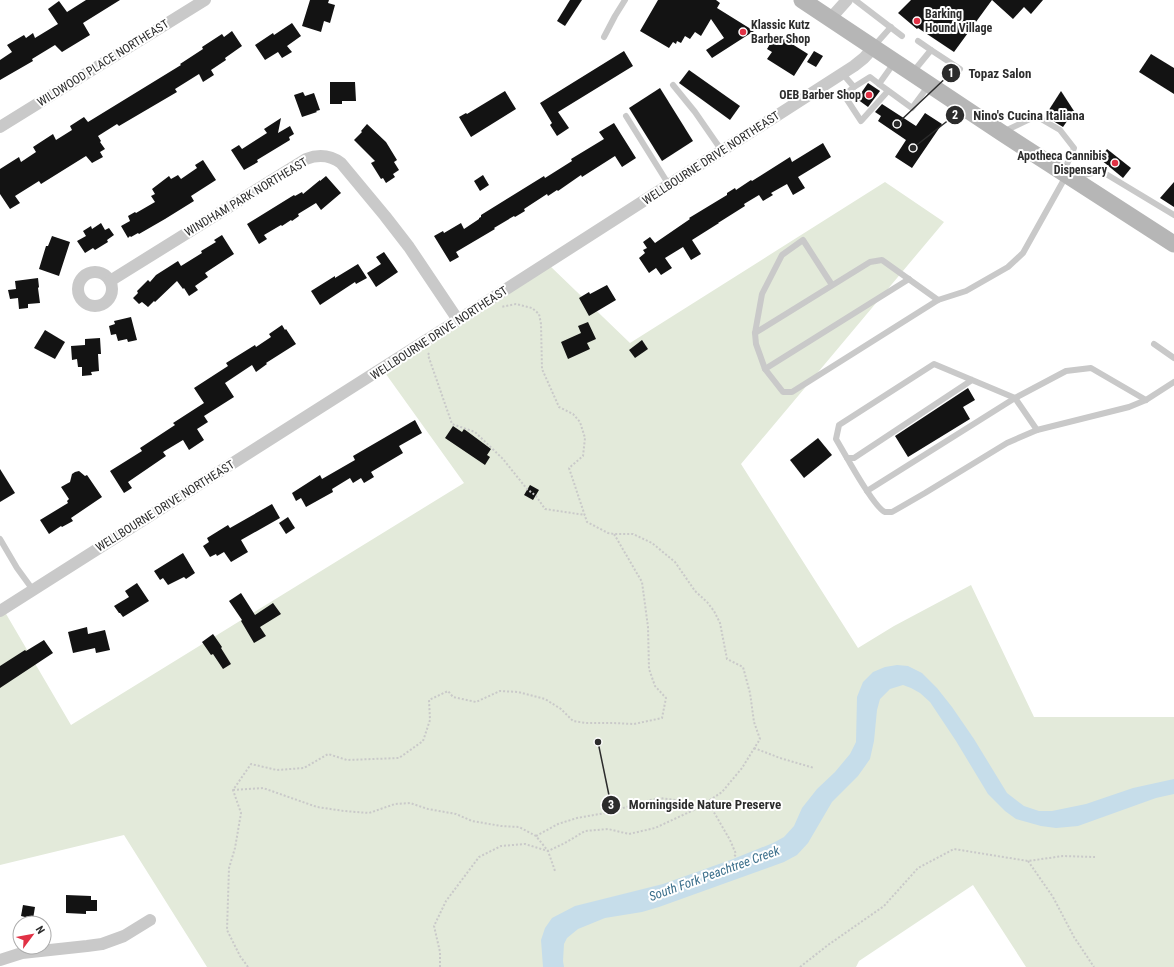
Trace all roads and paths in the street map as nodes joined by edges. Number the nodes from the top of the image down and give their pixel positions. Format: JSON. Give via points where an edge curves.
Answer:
{"nodes":[{"id":1,"x":205,"y":0,"type":"edge"},
{"id":2,"x":625,"y":0,"type":"edge"},
{"id":3,"x":803,"y":0,"type":"edge"},
{"id":4,"x":847,"y":0,"type":"edge"},
{"id":5,"x":855,"y":0,"type":"edge"},
{"id":6,"x":830,"y":19,"type":"junction"},
{"id":7,"x":891,"y":28,"type":"junction"},
{"id":8,"x":902,"y":36,"type":"dead end"},
{"id":9,"x":604,"y":37,"type":"dead end"},
{"id":10,"x":918,"y":40,"type":"dead end"},
{"id":11,"x":872,"y":48,"type":"junction"},
{"id":12,"x":931,"y":50,"type":"junction"},
{"id":13,"x":895,"y":62,"type":"junction"},
{"id":14,"x":960,"y":70,"type":"dead end"},
{"id":15,"x":842,"y":73,"type":"junction"},
{"id":16,"x":912,"y":74,"type":"junction"},
{"id":17,"x":879,"y":84,"type":"junction"},
{"id":18,"x":673,"y":85,"type":"dead end"},
{"id":19,"x":929,"y":85,"type":"junction"},
{"id":20,"x":854,"y":87,"type":"junction"},
{"id":21,"x":888,"y":91,"type":"junction"},
{"id":22,"x":626,"y":116,"type":"dead end"},
{"id":23,"x":0,"y":127,"type":"edge"},
{"id":24,"x":1002,"y":133,"type":"junction"},
{"id":25,"x":722,"y":151,"type":"junction"},
{"id":26,"x":1067,"y":175,"type":"junction"},
{"id":27,"x":669,"y":185,"type":"junction"},
{"id":28,"x":1174,"y":216,"type":"edge"},
{"id":29,"x":1174,"y":244,"type":"edge"},
{"id":30,"x":909,"y":279,"type":"junction"},
{"id":31,"x":110,"y":281,"type":"dead end"},
{"id":32,"x":832,"y":285,"type":"junction"},
{"id":33,"x":938,"y":300,"type":"junction"},
{"id":34,"x":500,"y":307,"type":"dead end"},
{"id":35,"x":458,"y":320,"type":"junction"},
{"id":36,"x":755,"y":333,"type":"junction"},
{"id":37,"x":1154,"y":344,"type":"dead end"},
{"id":38,"x":432,"y":348,"type":"dead end"},
{"id":39,"x":1174,"y":358,"type":"edge"},
{"id":40,"x":766,"y":369,"type":"junction"},
{"id":41,"x":972,"y":380,"type":"junction"},
{"id":42,"x":1174,"y":382,"type":"edge"},
{"id":43,"x":1015,"y":398,"type":"junction"},
{"id":44,"x":1146,"y":400,"type":"junction"},
{"id":45,"x":1036,"y":430,"type":"junction"},
{"id":46,"x":847,"y":458,"type":"junction"},
{"id":47,"x":867,"y":491,"type":"junction"},
{"id":48,"x":585,"y":515,"type":"junction"},
{"id":49,"x":614,"y":534,"type":"junction"},
{"id":50,"x":0,"y":539,"type":"edge"},
{"id":51,"x":33,"y":590,"type":"junction"},
{"id":52,"x":0,"y":611,"type":"edge"},
{"id":53,"x":754,"y":748,"type":"junction"},
{"id":54,"x":814,"y":768,"type":"dead end"},
{"id":55,"x":233,"y":790,"type":"junction"},
{"id":56,"x":708,"y":802,"type":"junction"},
{"id":57,"x":690,"y":812,"type":"junction"},
{"id":58,"x":536,"y":836,"type":"junction"},
{"id":59,"x":548,"y":851,"type":"junction"},
{"id":60,"x":734,"y":857,"type":"dead end"},
{"id":61,"x":1095,"y":857,"type":"dead end"},
{"id":62,"x":1028,"y":861,"type":"junction"},
{"id":63,"x":556,"y":871,"type":"dead end"},
{"id":64,"x":150,"y":920,"type":"dead end"},
{"id":65,"x":0,"y":960,"type":"edge"},
{"id":66,"x":248,"y":967,"type":"edge"},
{"id":67,"x":440,"y":967,"type":"edge"},
{"id":68,"x":800,"y":967,"type":"edge"},
{"id":69,"x":1094,"y":967,"type":"edge"}],
"edges":[{"from":1,"to":23,"type":"street","name":"WILDWOOD PLACE NORTHEAST"},
{"from":2,"to":9,"type":"lane"},
{"from":3,"to":6,"type":"main road"},
{"from":4,"to":6,"type":"street"},
{"from":5,"to":7,"type":"lane"},
{"from":6,"to":11,"type":"main road"},
{"from":7,"to":8,"type":"lane"},
{"from":7,"to":11,"type":"lane"},
{"from":10,"to":12,"type":"lane"},
{"from":11,"to":13,"type":"main road"},
{"from":11,"to":15,"type":"street","name":"WELLBOURNE DRIVE NORTHEAST","via":[[864,58]]},
{"from":12,"to":14,"type":"lane"},
{"from":12,"to":16,"type":"lane"},
{"from":13,"to":16,"type":"main road"},
{"from":13,"to":17,"type":"lane"},
{"from":15,"to":20,"type":"lane"},
{"from":15,"to":25,"type":"street","name":"WELLBOURNE DRIVE NORTHEAST"},
{"from":16,"to":19,"type":"main road"},
{"from":17,"to":20,"type":"lane","via":[[870,77]]},
{"from":17,"to":21,"type":"lane"},
{"from":18,"to":25,"type":"lane"},
{"from":19,"to":21,"type":"lane","via":[[912,108]]},
{"from":19,"to":24,"type":"main road"},
{"from":20,"to":21,"type":"lane","via":[[844,94],[861,122]]},
{"from":22,"to":27,"type":"lane"},
{"from":24,"to":26,"type":"main road"},
{"from":24,"to":26,"type":"lane","via":[[1036,116],[1060,130],[1074,148]]},
{"from":25,"to":27,"type":"street","name":"WELLBOURNE DRIVE NORTHEAST"},
{"from":26,"to":28,"type":"lane","via":[[1101,171]]},
{"from":26,"to":29,"type":"main road"},
{"from":26,"to":33,"type":"lane","via":[[1023,253],[1008,268],[966,291]]},
{"from":27,"to":35,"type":"street","name":"WELLBOURNE DRIVE NORTHEAST"},
{"from":30,"to":32,"type":"lane","via":[[882,260],[870,262]]},
{"from":30,"to":33,"type":"lane"},
{"from":30,"to":40,"type":"lane"},
{"from":31,"to":35,"type":"street","name":"WINDHAM PARK NORTHEAST","via":[[306,159],[324,156],[341,163],[385,216]]},
{"from":32,"to":36,"type":"lane"},
{"from":32,"to":36,"type":"lane","via":[[803,240],[782,255],[762,294]]},
{"from":33,"to":40,"type":"lane","via":[[792,392],[783,392]]},
{"from":34,"to":48,"type":"path","via":[[516,304],[532,308],[539,314],[542,369],[559,407],[573,414],[580,422],[584,438],[583,456],[569,468]]},
{"from":35,"to":51,"type":"street","name":"WELLBOURNE DRIVE NORTHEAST"},
{"from":36,"to":40,"type":"lane","via":[[756,344]]},
{"from":37,"to":39,"type":"lane"},
{"from":38,"to":48,"type":"path","via":[[428,355],[452,424],[475,432],[503,459],[545,509]]},
{"from":41,"to":43,"type":"lane"},
{"from":41,"to":46,"type":"lane","via":[[854,458]]},
{"from":41,"to":46,"type":"lane","via":[[934,364],[839,425],[836,439]]},
{"from":42,"to":44,"type":"lane"},
{"from":43,"to":44,"type":"lane","via":[[1066,371],[1091,368]]},
{"from":43,"to":45,"type":"lane"},
{"from":43,"to":47,"type":"lane"},
{"from":44,"to":45,"type":"lane","via":[[1129,407]]},
{"from":45,"to":47,"type":"lane","via":[[1007,443],[892,512],[885,512],[879,507]]},
{"from":46,"to":47,"type":"lane"},
{"from":48,"to":49,"type":"path","via":[[587,522]]},
{"from":49,"to":53,"type":"path","via":[[634,534],[652,543],[675,562],[695,591],[714,611],[720,623],[727,659],[743,667],[760,739]]},
{"from":49,"to":55,"type":"path","via":[[642,582],[648,627],[649,669],[655,686],[666,698],[662,718],[634,724],[586,723],[573,721],[561,709],[545,700],[518,692],[500,691],[476,702],[453,697],[448,691],[429,700],[430,720],[423,741],[399,758],[347,760],[328,754],[304,768],[277,770],[251,764]]},
{"from":50,"to":51,"type":"lane"},
{"from":51,"to":52,"type":"street","name":"WELLBOURNE DRIVE NORTHEAST"},
{"from":53,"to":54,"type":"path"},
{"from":53,"to":56,"type":"path","via":[[742,768],[722,792]]},
{"from":55,"to":58,"type":"path","via":[[263,788],[317,807],[369,813],[395,804],[410,803],[456,814],[472,821],[519,827]]},
{"from":55,"to":66,"type":"path","via":[[241,813],[229,868],[227,930]]},
{"from":56,"to":57,"type":"path"},
{"from":56,"to":60,"type":"path","via":[[730,840],[736,854]]},
{"from":57,"to":58,"type":"path","via":[[675,800],[660,798],[558,824]]},
{"from":57,"to":59,"type":"path","via":[[655,828],[629,834],[608,829],[586,831]]},
{"from":58,"to":59,"type":"path"},
{"from":59,"to":63,"type":"path"},
{"from":59,"to":67,"type":"path","via":[[525,844],[502,846],[479,857],[446,901],[434,926],[440,952]]},
{"from":61,"to":62,"type":"path","via":[[1063,856]]},
{"from":62,"to":68,"type":"path","via":[[954,849],[918,868],[884,906]]},
{"from":62,"to":69,"type":"path","via":[[1053,897],[1074,937]]},
{"from":64,"to":65,"type":"street","via":[[124,936],[102,944],[22,954]]}]}
